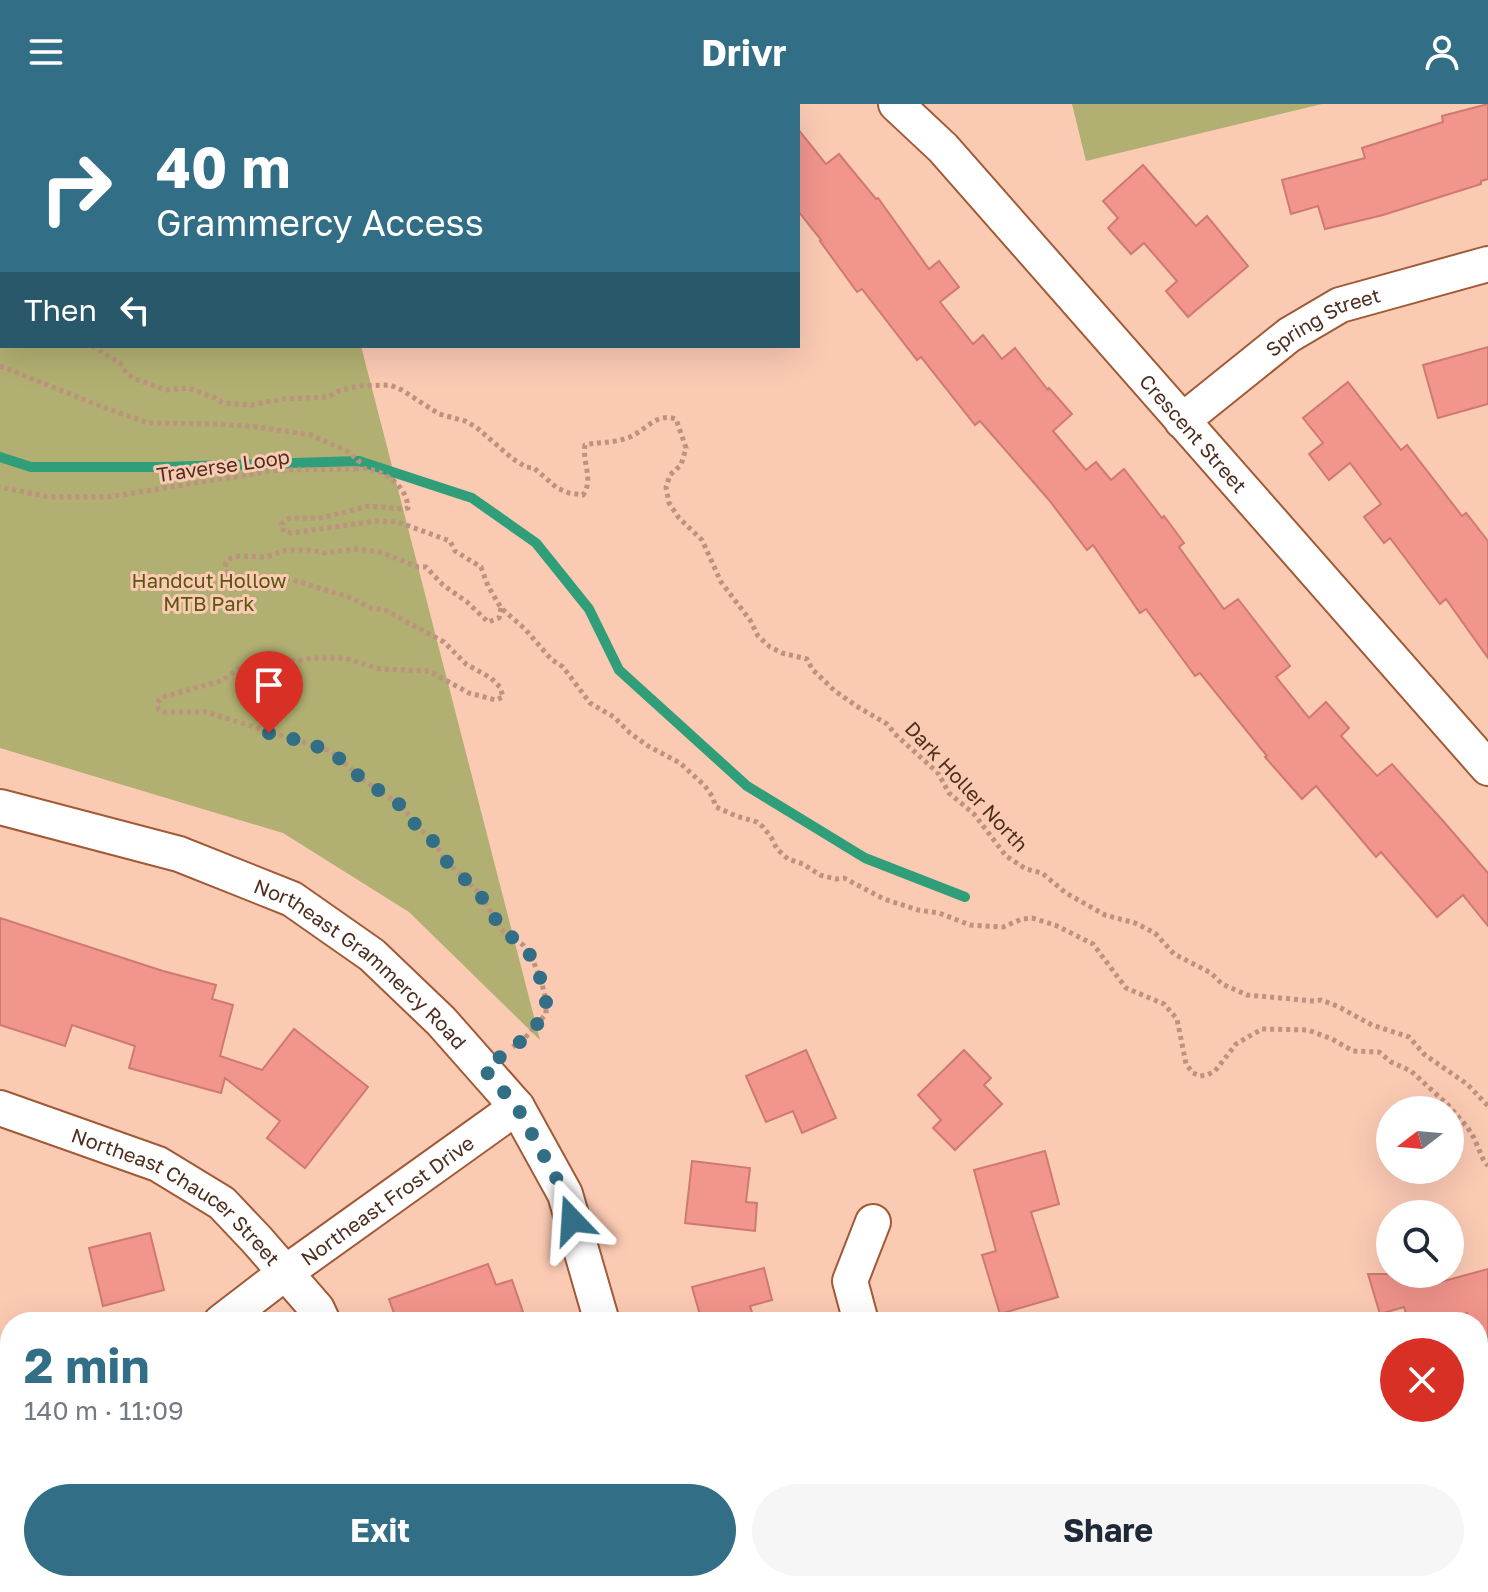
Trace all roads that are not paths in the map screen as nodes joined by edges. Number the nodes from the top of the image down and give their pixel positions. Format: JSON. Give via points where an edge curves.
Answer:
{"nodes":[{"id":1,"x":896,"y":104,"type":"edge"},
{"id":2,"x":1488,"y":264,"type":"edge"},
{"id":3,"x":1182,"y":421,"type":"junction"},
{"id":4,"x":1488,"y":768,"type":"edge"},
{"id":5,"x":0,"y":807,"type":"edge"},
{"id":6,"x":517,"y":1107,"type":"junction"},
{"id":7,"x":0,"y":1108,"type":"edge"},
{"id":8,"x":873,"y":1222,"type":"dead end"},
{"id":9,"x":285,"y":1273,"type":"junction"},
{"id":10,"x":234,"y":1312,"type":"edge"},
{"id":11,"x":318,"y":1312,"type":"edge"},
{"id":12,"x":599,"y":1312,"type":"edge"},
{"id":13,"x":858,"y":1312,"type":"edge"}],
"edges":[{"from":1,"to":3,"type":"street","name":"Crescent Street","via":[[943,148]]},
{"from":2,"to":3,"type":"street","name":"Spring Street","via":[[1340,305],[1289,335]]},
{"from":3,"to":4,"type":"street","name":"Crescent Street"},
{"from":5,"to":6,"type":"street","name":"Northeast Grammercy Road","via":[[179,854],[292,899],[372,955],[441,1021]]},
{"from":6,"to":9,"type":"street","name":"Northeast Frost Drive"},
{"from":6,"to":12,"type":"street","name":"Northeast Grammercy Road","via":[[565,1194]]},
{"from":7,"to":9,"type":"street","name":"Northeast Chaucer Street","via":[[158,1164],[222,1203]]},
{"from":8,"to":13,"type":"street","via":[[850,1281]]},
{"from":9,"to":10,"type":"street","name":"Northeast Frost Drive"},
{"from":9,"to":11,"type":"street","name":"Northeast Chaucer Street"}]}
